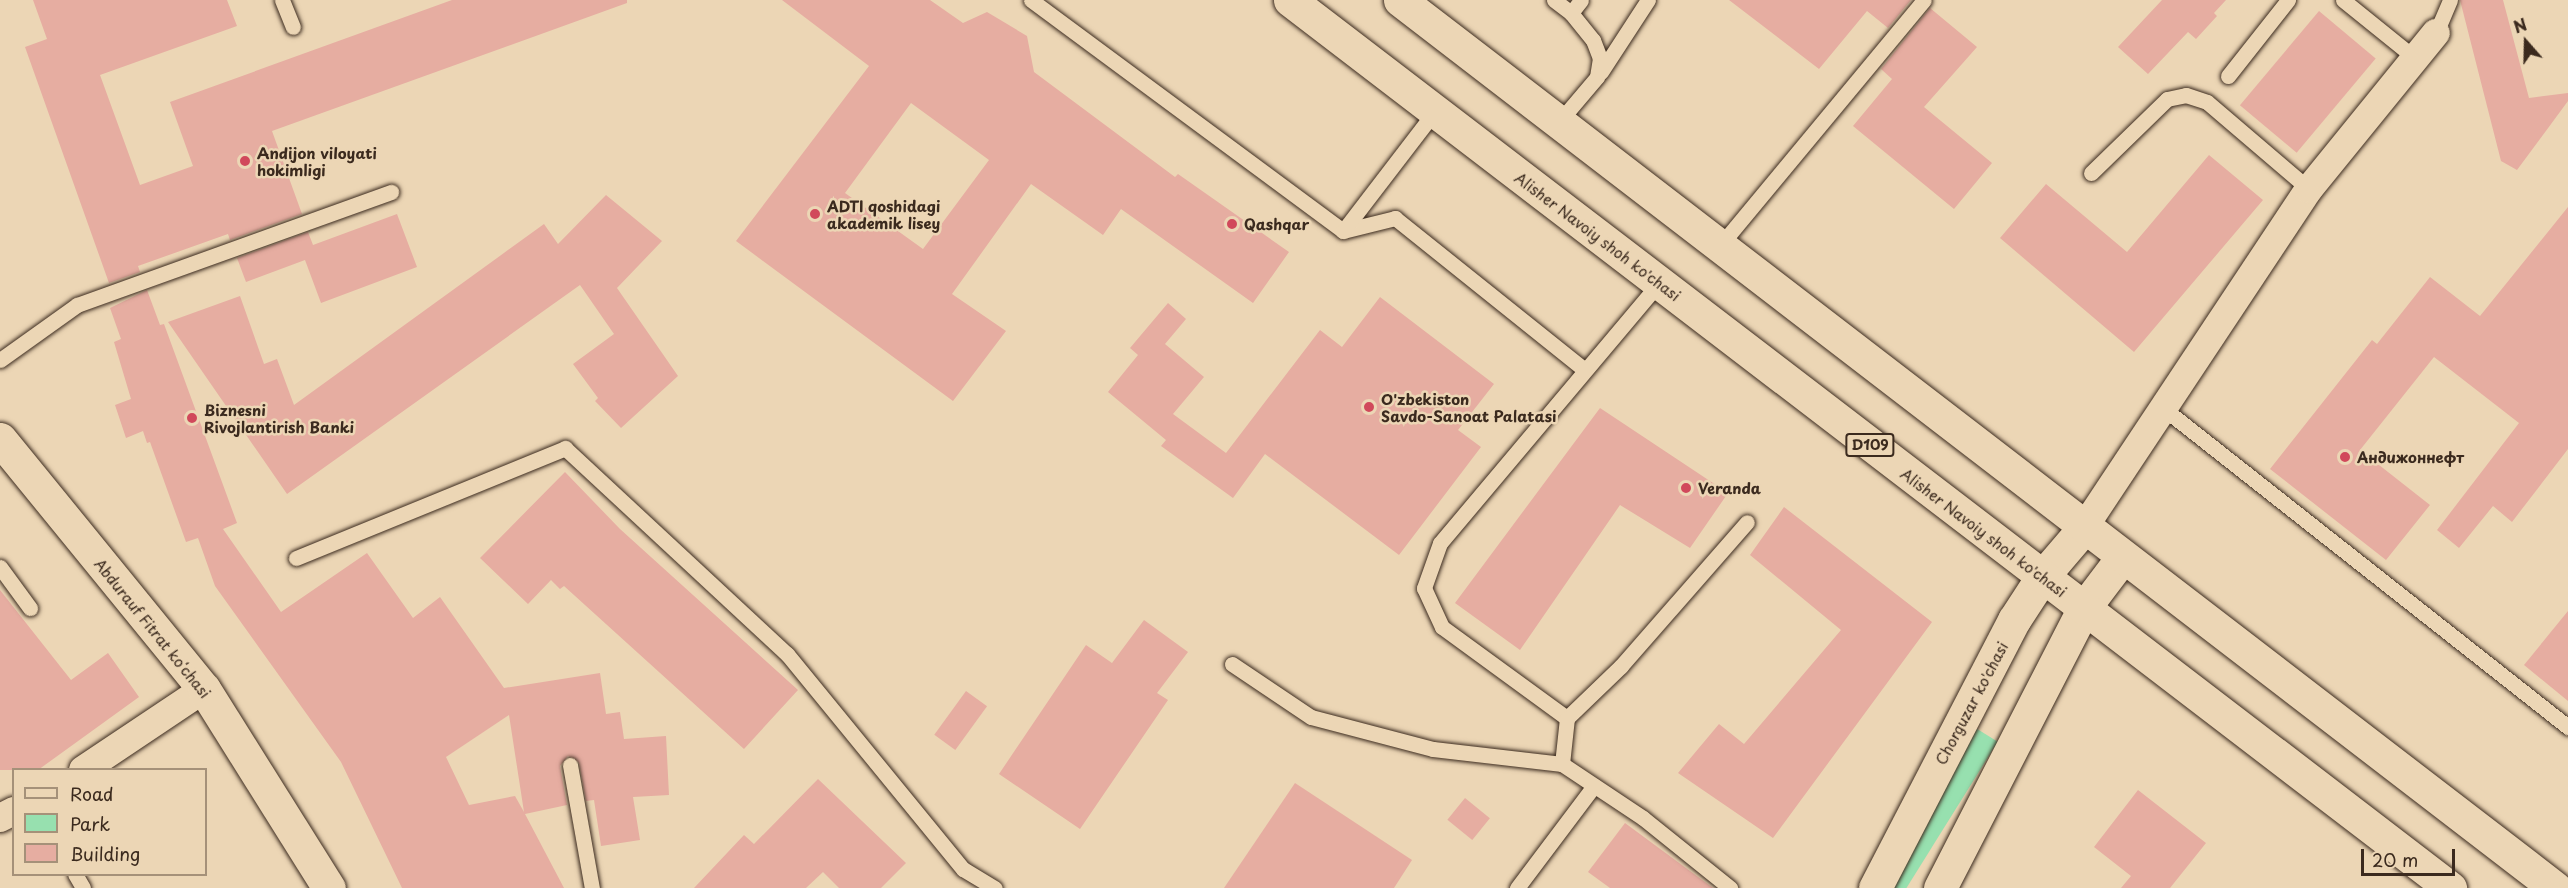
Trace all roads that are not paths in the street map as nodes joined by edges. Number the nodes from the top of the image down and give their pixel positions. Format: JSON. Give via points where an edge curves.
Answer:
{"nodes":[{"id":1,"x":282,"y":0,"type":"edge"},
{"id":2,"x":1030,"y":0,"type":"edge"},
{"id":3,"x":1290,"y":0,"type":"edge"},
{"id":4,"x":1400,"y":0,"type":"edge"},
{"id":5,"x":1554,"y":0,"type":"edge"},
{"id":6,"x":1581,"y":0,"type":"edge"},
{"id":7,"x":1648,"y":0,"type":"edge"},
{"id":8,"x":1924,"y":0,"type":"edge"},
{"id":9,"x":2288,"y":0,"type":"edge"},
{"id":10,"x":2343,"y":0,"type":"edge"},
{"id":11,"x":2450,"y":0,"type":"edge"},
{"id":12,"x":1571,"y":13,"type":"junction"},
{"id":13,"x":293,"y":27,"type":"dead end"},
{"id":14,"x":2436,"y":33,"type":"joint"},
{"id":15,"x":2415,"y":58,"type":"junction"},
{"id":16,"x":2228,"y":76,"type":"dead end"},
{"id":17,"x":1598,"y":77,"type":"junction"},
{"id":18,"x":1435,"y":111,"type":"junction"},
{"id":19,"x":1558,"y":123,"type":"junction"},
{"id":20,"x":2091,"y":173,"type":"dead end"},
{"id":21,"x":2308,"y":189,"type":"junction"},
{"id":22,"x":391,"y":192,"type":"dead end"},
{"id":23,"x":1343,"y":231,"type":"junction"},
{"id":24,"x":1718,"y":248,"type":"junction"},
{"id":25,"x":1659,"y":283,"type":"junction"},
{"id":26,"x":0,"y":360,"type":"edge"},
{"id":27,"x":1585,"y":370,"type":"junction"},
{"id":28,"x":2163,"y":408,"type":"junction"},
{"id":29,"x":0,"y":439,"type":"edge"},
{"id":30,"x":1747,"y":522,"type":"dead end"},
{"id":31,"x":2084,"y":529,"type":"junction"},
{"id":32,"x":296,"y":558,"type":"dead end"},
{"id":33,"x":2122,"y":558,"type":"junction"},
{"id":34,"x":0,"y":567,"type":"edge"},
{"id":35,"x":2042,"y":576,"type":"junction"},
{"id":36,"x":30,"y":608,"type":"dead end"},
{"id":37,"x":2084,"y":608,"type":"junction"},
{"id":38,"x":1232,"y":664,"type":"dead end"},
{"id":39,"x":204,"y":689,"type":"junction"},
{"id":40,"x":1567,"y":718,"type":"junction"},
{"id":41,"x":2568,"y":727,"type":"edge"},
{"id":42,"x":1562,"y":764,"type":"junction"},
{"id":43,"x":570,"y":765,"type":"dead end"},
{"id":44,"x":86,"y":768,"type":"edge"},
{"id":45,"x":1594,"y":786,"type":"junction"},
{"id":46,"x":329,"y":888,"type":"edge"},
{"id":47,"x":592,"y":888,"type":"edge"},
{"id":48,"x":995,"y":888,"type":"edge"},
{"id":49,"x":1517,"y":888,"type":"edge"},
{"id":50,"x":1731,"y":888,"type":"edge"},
{"id":51,"x":1875,"y":888,"type":"edge"},
{"id":52,"x":1940,"y":888,"type":"edge"},
{"id":53,"x":2450,"y":888,"type":"edge"},
{"id":54,"x":2555,"y":888,"type":"edge"}],
"edges":[{"from":1,"to":13,"type":"lane"},
{"from":2,"to":23,"type":"lane"},
{"from":3,"to":18,"type":"main road","name":"Alisher Navoiy shoh ko'chasi","number":"D109"},
{"from":4,"to":19,"type":"main road"},
{"from":5,"to":12,"type":"lane"},
{"from":6,"to":12,"type":"lane"},
{"from":7,"to":17,"type":"lane"},
{"from":8,"to":24,"type":"lane"},
{"from":9,"to":16,"type":"lane"},
{"from":10,"to":15,"type":"lane"},
{"from":11,"to":14,"type":"lane"},
{"from":12,"to":17,"type":"lane","via":[[1593,39],[1600,58]]},
{"from":14,"to":15,"type":"street"},
{"from":15,"to":21,"type":"street"},
{"from":17,"to":19,"type":"lane"},
{"from":18,"to":23,"type":"lane"},
{"from":18,"to":25,"type":"main road","name":"Alisher Navoiy shoh ko'chasi","number":"D109"},
{"from":19,"to":24,"type":"main road"},
{"from":20,"to":21,"type":"lane","via":[[2167,99],[2186,95],[2207,102]]},
{"from":21,"to":28,"type":"street"},
{"from":22,"to":26,"type":"lane","via":[[78,305]]},
{"from":23,"to":27,"type":"lane","via":[[1395,218]]},
{"from":24,"to":31,"type":"main road"},
{"from":25,"to":27,"type":"lane"},
{"from":25,"to":35,"type":"main road","name":"Alisher Navoiy shoh ko'chasi","number":"D109"},
{"from":27,"to":40,"type":"lane","via":[[1440,543],[1424,588],[1442,627]]},
{"from":28,"to":31,"type":"street"},
{"from":28,"to":41,"type":"lane"},
{"from":29,"to":39,"type":"main road","name":"Abdurauf Fitrat koʻchasi"},
{"from":30,"to":40,"type":"lane","via":[[1621,666]]},
{"from":31,"to":33,"type":"main road"},
{"from":31,"to":35,"type":"main road","name":"Chorguzar ko'chasi"},
{"from":32,"to":48,"type":"lane","via":[[565,448],[787,654],[963,869]]},
{"from":33,"to":37,"type":"main road"},
{"from":33,"to":54,"type":"main road"},
{"from":34,"to":36,"type":"lane"},
{"from":35,"to":37,"type":"main road","name":"Alisher Navoiy shoh ko'chasi","number":"D109"},
{"from":35,"to":51,"type":"main road","name":"Chorguzar ko'chasi","via":[[2014,620]]},
{"from":37,"to":52,"type":"main road"},
{"from":37,"to":53,"type":"main road","name":"Alisher Navoiy shoh ko'chasi","number":"D109"},
{"from":38,"to":42,"type":"lane","via":[[1311,717],[1433,749]]},
{"from":39,"to":44,"type":"street"},
{"from":39,"to":46,"type":"main road","name":"Abdurauf Fitrat koʻchasi"},
{"from":40,"to":42,"type":"lane"},
{"from":42,"to":45,"type":"lane"},
{"from":43,"to":47,"type":"lane"},
{"from":45,"to":49,"type":"lane"},
{"from":45,"to":50,"type":"lane","via":[[1643,818]]}]}
